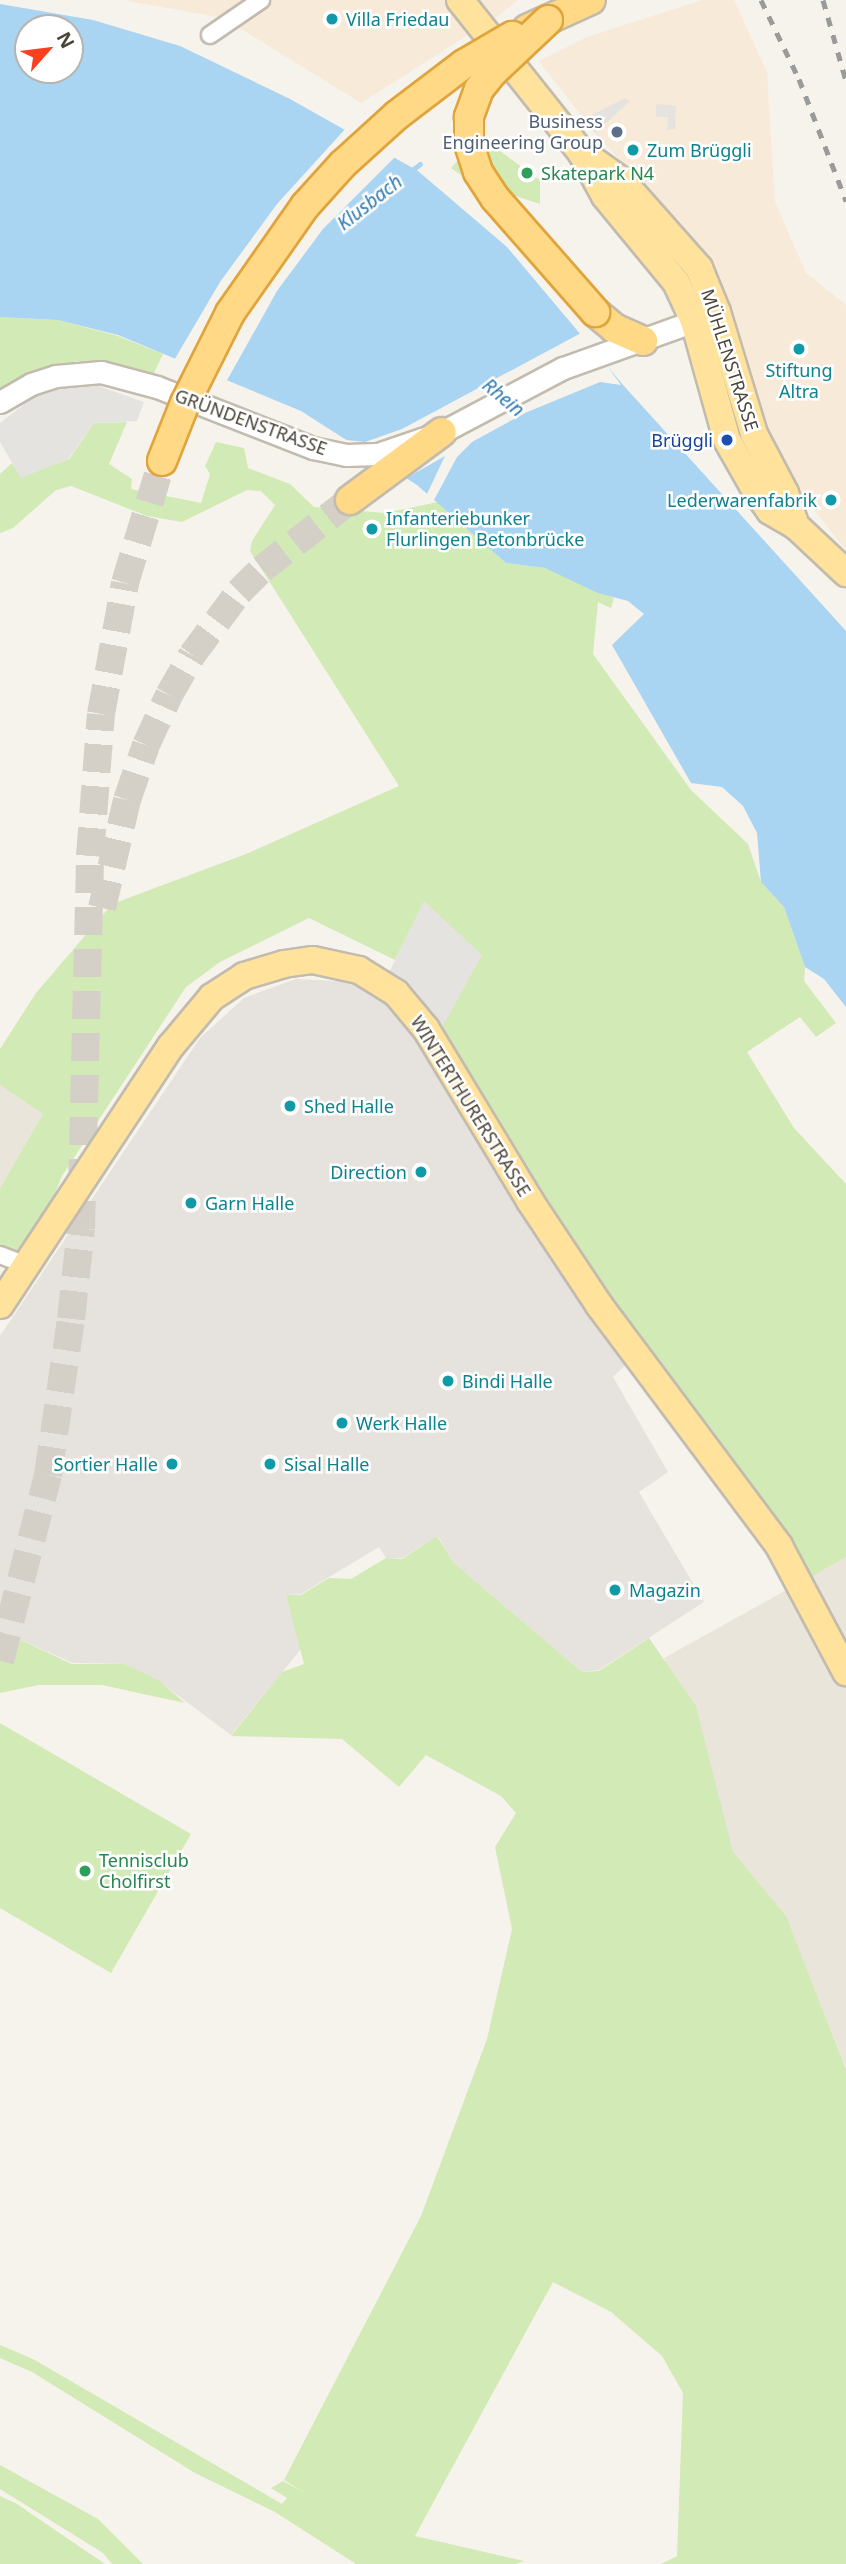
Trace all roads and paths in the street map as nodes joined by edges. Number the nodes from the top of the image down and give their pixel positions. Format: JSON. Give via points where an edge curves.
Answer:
{"nodes":[{"id":1,"x":261,"y":0,"type":"edge"},
{"id":2,"x":460,"y":0,"type":"edge"},
{"id":3,"x":591,"y":0,"type":"edge"},
{"id":4,"x":554,"y":11,"type":"edge"},
{"id":5,"x":210,"y":35,"type":"dead end"},
{"id":6,"x":705,"y":317,"type":"junction"},
{"id":7,"x":643,"y":341,"type":"junction"},
{"id":8,"x":0,"y":402,"type":"edge"},
{"id":9,"x":442,"y":432,"type":"junction"},
{"id":10,"x":162,"y":461,"type":"tunnel mouth"},
{"id":11,"x":354,"y":497,"type":"tunnel mouth"},
{"id":12,"x":846,"y":573,"type":"edge"},
{"id":13,"x":0,"y":1255,"type":"edge"},
{"id":14,"x":26,"y":1265,"type":"junction"},
{"id":15,"x":0,"y":1305,"type":"edge"},
{"id":16,"x":846,"y":1672,"type":"edge"}],
"edges":[{"from":1,"to":5,"type":"street"},
{"from":2,"to":6,"type":"main road","name":"MÜHLENSTRASSE","via":[[581,152],[606,196]]},
{"from":3,"to":4,"type":"highway"},
{"from":4,"to":7,"type":"highway","bridge":true,"via":[[482,85],[469,117],[468,144],[478,172],[495,198],[595,312],[614,328]]},
{"from":4,"to":10,"type":"highway","bridge":true,"via":[[442,80],[397,115],[305,206],[230,313]]},
{"from":6,"to":7,"type":"street","name":"GRÜNDENSTRASSE"},
{"from":6,"to":12,"type":"main road","name":"MÜHLENSTRASSE","via":[[727,440],[770,511],[796,526]]},
{"from":7,"to":9,"type":"street","name":"GRÜNDENSTRASSE","via":[[530,383]]},
{"from":8,"to":9,"type":"street","name":"GRÜNDENSTRASSE","via":[[56,376],[101,372],[135,380],[296,442],[346,455],[378,454]]},
{"from":9,"to":11,"type":"highway"},
{"from":13,"to":14,"type":"street"},
{"from":14,"to":15,"type":"main road","name":"WINTERTHURERSTRASSE"},
{"from":14,"to":16,"type":"main road","name":"WINTERTHURERSTRASSE","via":[[178,1036],[212,997],[244,976],[284,964],[313,960],[359,970],[396,993],[426,1029],[592,1295],[779,1546]]}]}
